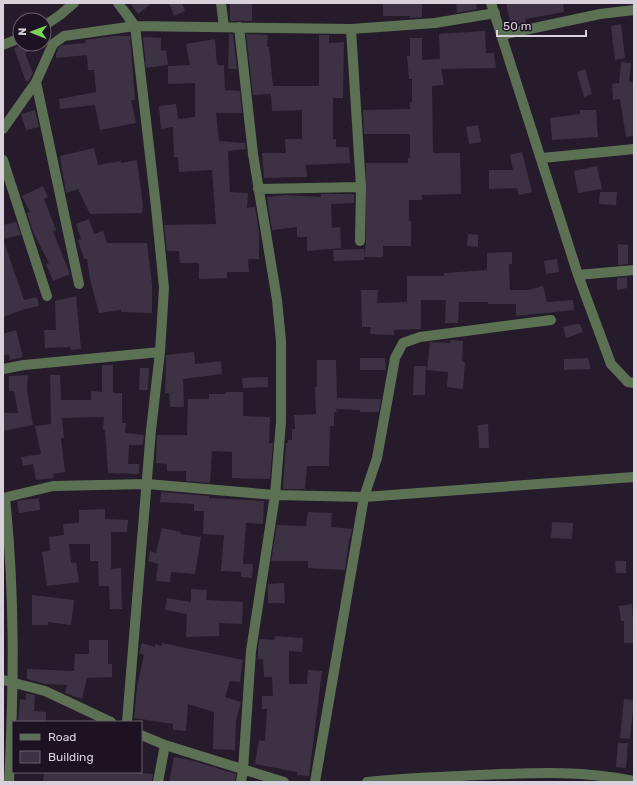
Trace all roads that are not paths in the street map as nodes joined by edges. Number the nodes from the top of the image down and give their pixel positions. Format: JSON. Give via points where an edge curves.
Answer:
{"nodes":[{"id":1,"x":74,"y":3,"type":"edge"},
{"id":2,"x":118,"y":3,"type":"edge"},
{"id":3,"x":221,"y":3,"type":"edge"},
{"id":4,"x":491,"y":3,"type":"edge"},
{"id":5,"x":634,"y":10,"type":"edge"},
{"id":6,"x":494,"y":13,"type":"junction"},
{"id":7,"x":52,"y":21,"type":"edge"},
{"id":8,"x":134,"y":26,"type":"junction"},
{"id":9,"x":224,"y":27,"type":"junction"},
{"id":10,"x":239,"y":27,"type":"junction"},
{"id":11,"x":351,"y":29,"type":"junction"},
{"id":12,"x":502,"y":35,"type":"junction"},
{"id":13,"x":36,"y":82,"type":"junction"},
{"id":14,"x":3,"y":129,"type":"edge"},
{"id":15,"x":634,"y":149,"type":"edge"},
{"id":16,"x":542,"y":158,"type":"junction"},
{"id":17,"x":3,"y":160,"type":"edge"},
{"id":18,"x":361,"y":187,"type":"junction"},
{"id":19,"x":258,"y":189,"type":"junction"},
{"id":20,"x":360,"y":241,"type":"dead end"},
{"id":21,"x":634,"y":270,"type":"edge"},
{"id":22,"x":578,"y":275,"type":"junction"},
{"id":23,"x":79,"y":284,"type":"dead end"},
{"id":24,"x":47,"y":296,"type":"dead end"},
{"id":25,"x":551,"y":320,"type":"dead end"},
{"id":26,"x":160,"y":352,"type":"junction"},
{"id":27,"x":3,"y":369,"type":"edge"},
{"id":28,"x":634,"y":383,"type":"edge"},
{"id":29,"x":634,"y":477,"type":"edge"},
{"id":30,"x":147,"y":484,"type":"junction"},
{"id":31,"x":275,"y":495,"type":"junction"},
{"id":32,"x":364,"y":497,"type":"junction"},
{"id":33,"x":4,"y":498,"type":"edge"},
{"id":34,"x":3,"y":680,"type":"edge"},
{"id":35,"x":14,"y":684,"type":"junction"},
{"id":36,"x":12,"y":721,"type":"edge"},
{"id":37,"x":109,"y":721,"type":"edge"},
{"id":38,"x":127,"y":721,"type":"edge"},
{"id":39,"x":12,"y":733,"type":"edge"},
{"id":40,"x":142,"y":734,"type":"edge"},
{"id":41,"x":165,"y":744,"type":"junction"},
{"id":42,"x":243,"y":770,"type":"junction"},
{"id":43,"x":530,"y":777,"type":"edge"},
{"id":44,"x":409,"y":780,"type":"edge"},
{"id":45,"x":634,"y":781,"type":"edge"},
{"id":46,"x":10,"y":782,"type":"edge"},
{"id":47,"x":158,"y":782,"type":"edge"},
{"id":48,"x":241,"y":782,"type":"edge"},
{"id":49,"x":284,"y":782,"type":"edge"},
{"id":50,"x":315,"y":782,"type":"edge"},
{"id":51,"x":368,"y":782,"type":"edge"}],
"edges":[{"from":1,"to":7,"type":"street"},
{"from":2,"to":8,"type":"street"},
{"from":3,"to":9,"type":"street"},
{"from":4,"to":6,"type":"street"},
{"from":5,"to":12,"type":"street","via":[[600,14]]},
{"from":6,"to":11,"type":"street","via":[[435,23]]},
{"from":6,"to":12,"type":"street"},
{"from":8,"to":9,"type":"street"},
{"from":8,"to":13,"type":"street","via":[[64,36],[53,44]]},
{"from":8,"to":26,"type":"street","via":[[164,288]]},
{"from":9,"to":10,"type":"street"},
{"from":10,"to":11,"type":"street"},
{"from":10,"to":19,"type":"street"},
{"from":11,"to":18,"type":"street"},
{"from":12,"to":16,"type":"street"},
{"from":13,"to":14,"type":"street"},
{"from":13,"to":23,"type":"street"},
{"from":15,"to":16,"type":"street"},
{"from":16,"to":22,"type":"street"},
{"from":17,"to":24,"type":"street"},
{"from":18,"to":19,"type":"street"},
{"from":18,"to":20,"type":"street"},
{"from":19,"to":31,"type":"street","via":[[277,300],[281,341],[281,422]]},
{"from":21,"to":22,"type":"street"},
{"from":22,"to":28,"type":"street","via":[[611,364],[628,382]]},
{"from":25,"to":32,"type":"street","via":[[420,337],[403,343],[395,358],[378,458]]},
{"from":26,"to":27,"type":"street"},
{"from":26,"to":30,"type":"street"},
{"from":29,"to":32,"type":"street"},
{"from":30,"to":31,"type":"street"},
{"from":30,"to":33,"type":"street","via":[[53,486]]},
{"from":30,"to":38,"type":"street"},
{"from":31,"to":32,"type":"street"},
{"from":31,"to":42,"type":"street","via":[[251,651]]},
{"from":32,"to":50,"type":"street"},
{"from":33,"to":35,"type":"street","via":[[10,550]]},
{"from":34,"to":35,"type":"street"},
{"from":35,"to":36,"type":"street"},
{"from":35,"to":37,"type":"street","via":[[45,691]]},
{"from":39,"to":46,"type":"street"},
{"from":40,"to":41,"type":"street"},
{"from":41,"to":42,"type":"street"},
{"from":41,"to":47,"type":"street"},
{"from":42,"to":48,"type":"street"},
{"from":42,"to":49,"type":"street"},
{"from":43,"to":44,"type":"street"},
{"from":43,"to":45,"type":"street","via":[[587,773]]},
{"from":44,"to":51,"type":"street"}]}
